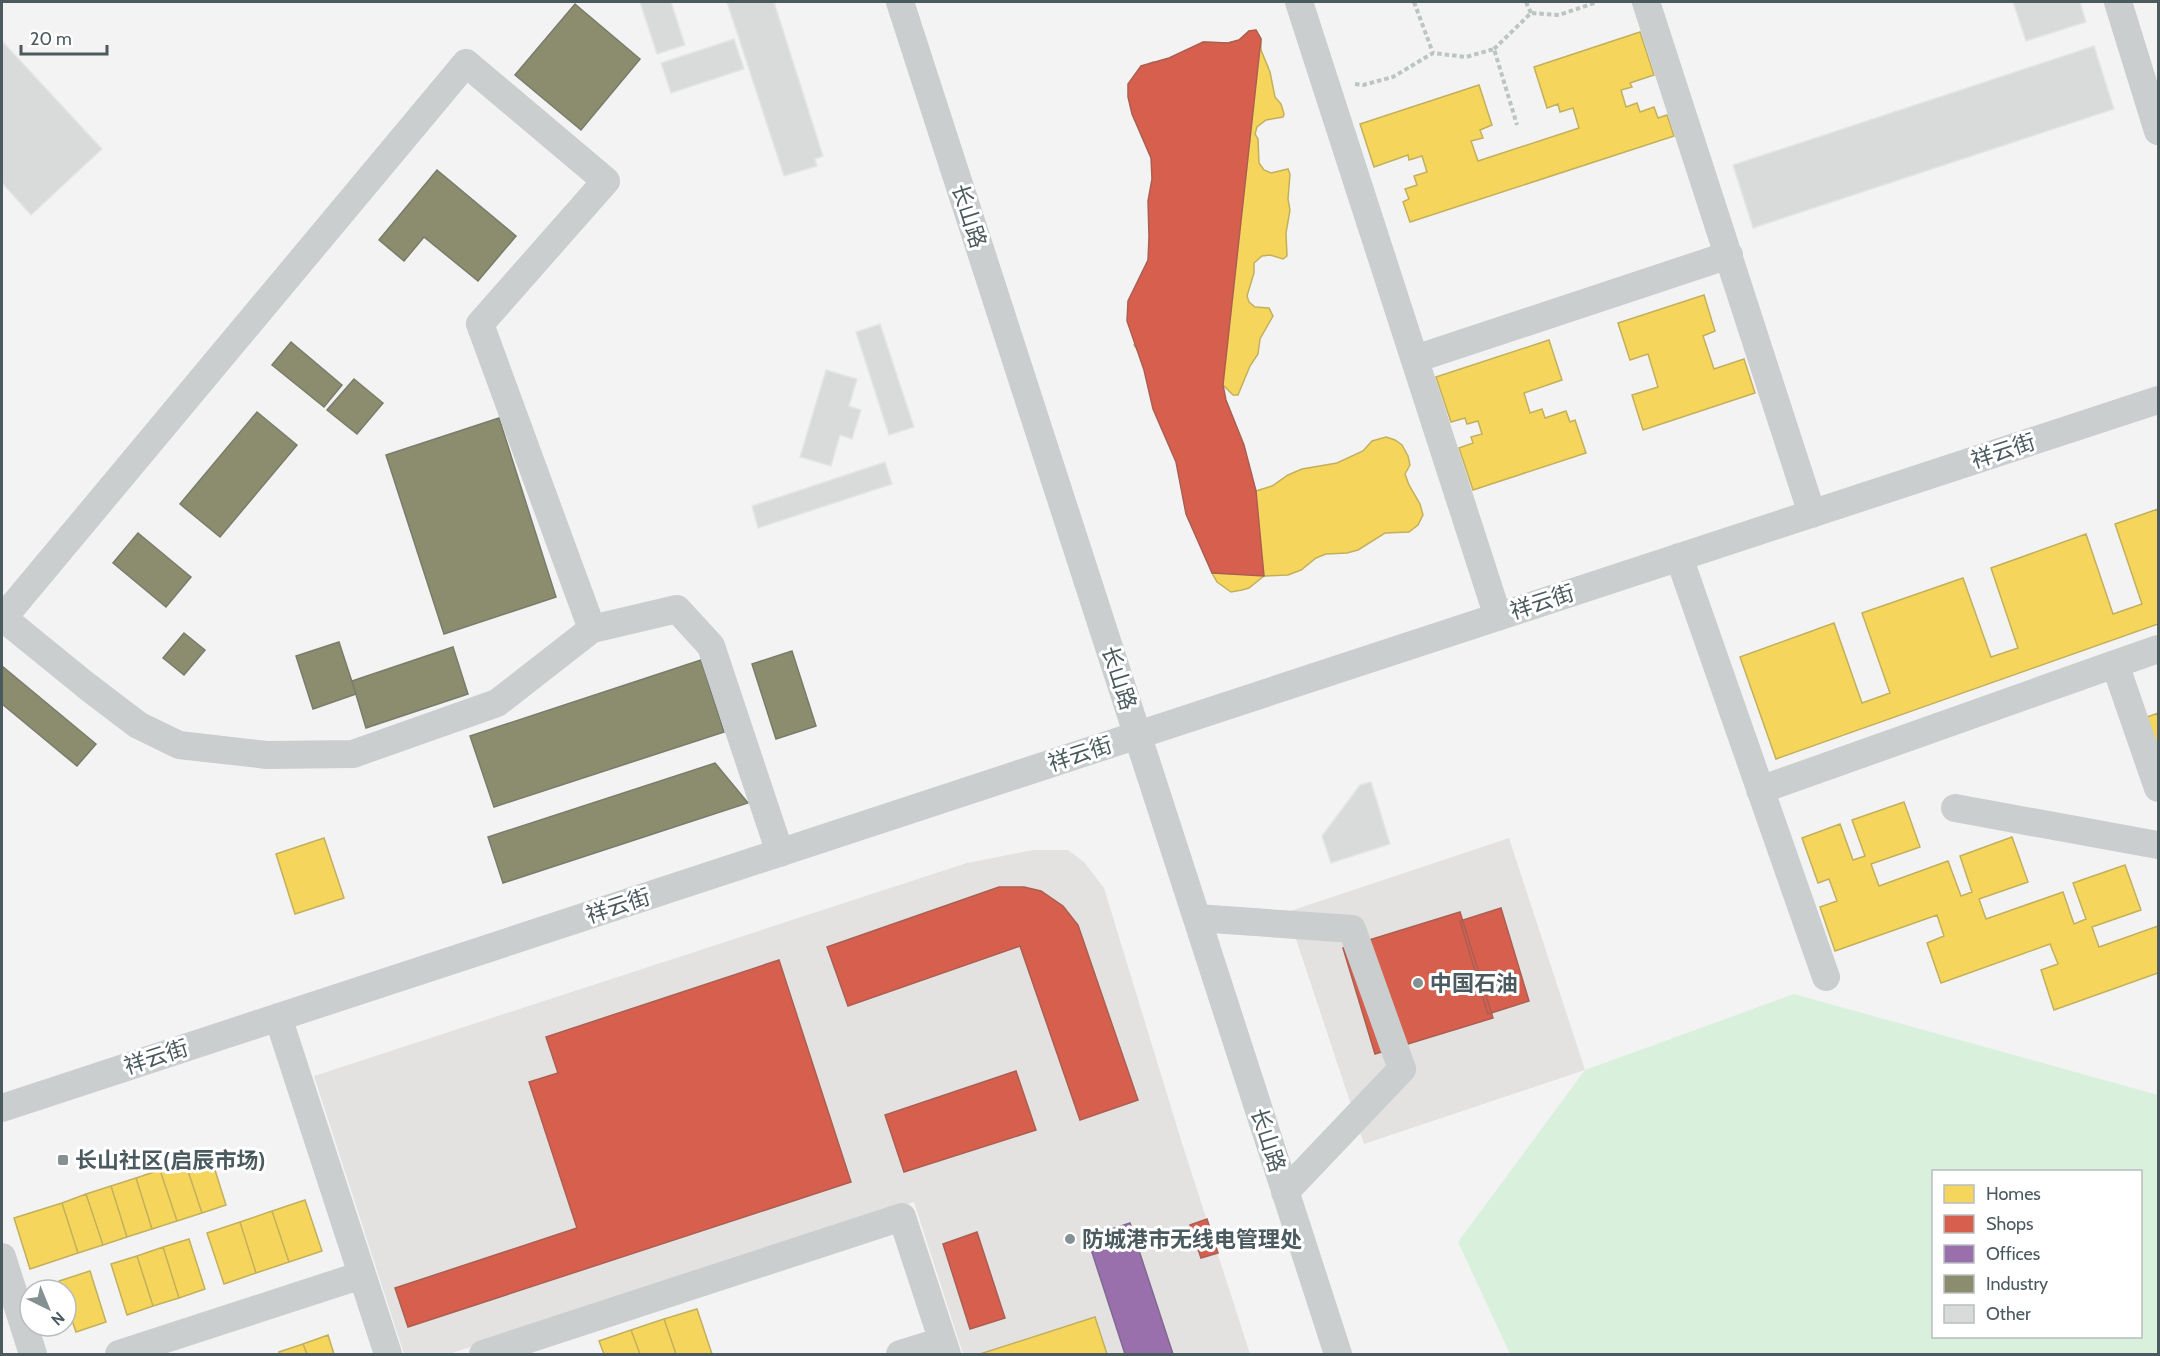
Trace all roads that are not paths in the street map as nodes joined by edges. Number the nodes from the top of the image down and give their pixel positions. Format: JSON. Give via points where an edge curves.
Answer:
{"nodes":[{"id":1,"x":900,"y":2,"type":"edge"},
{"id":2,"x":1299,"y":2,"type":"edge"},
{"id":3,"x":1646,"y":2,"type":"edge"},
{"id":4,"x":2118,"y":2,"type":"edge"},
{"id":5,"x":2152,"y":89,"type":"edge"},
{"id":6,"x":2158,"y":131,"type":"edge"},
{"id":7,"x":1729,"y":255,"type":"junction"},
{"id":8,"x":1415,"y":359,"type":"junction"},
{"id":9,"x":2158,"y":400,"type":"edge"},
{"id":10,"x":1812,"y":514,"type":"junction"},
{"id":11,"x":1679,"y":557,"type":"junction"},
{"id":12,"x":1498,"y":617,"type":"junction"},
{"id":13,"x":2,"y":618,"type":"edge"},
{"id":14,"x":592,"y":629,"type":"junction"},
{"id":15,"x":2158,"y":648,"type":"edge"},
{"id":16,"x":2115,"y":664,"type":"junction"},
{"id":17,"x":1137,"y":735,"type":"junction"},
{"id":18,"x":2158,"y":788,"type":"edge"},
{"id":19,"x":1760,"y":790,"type":"junction"},
{"id":20,"x":1955,"y":808,"type":"dead end"},
{"id":21,"x":2158,"y":845,"type":"edge"},
{"id":22,"x":780,"y":853,"type":"junction"},
{"id":23,"x":1197,"y":918,"type":"junction"},
{"id":24,"x":1826,"y":977,"type":"dead end"},
{"id":25,"x":278,"y":1017,"type":"junction"},
{"id":26,"x":2,"y":1108,"type":"edge"},
{"id":27,"x":1285,"y":1192,"type":"junction"},
{"id":28,"x":2,"y":1257,"type":"edge"},
{"id":29,"x":362,"y":1275,"type":"junction"},
{"id":30,"x":944,"y":1348,"type":"edge"},
{"id":31,"x":33,"y":1354,"type":"edge"},
{"id":32,"x":119,"y":1354,"type":"edge"},
{"id":33,"x":388,"y":1354,"type":"edge"},
{"id":34,"x":483,"y":1354,"type":"edge"},
{"id":35,"x":900,"y":1354,"type":"edge"},
{"id":36,"x":1338,"y":1354,"type":"edge"}],
"edges":[{"from":1,"to":17,"type":"street","name":"长山路"},
{"from":2,"to":8,"type":"street"},
{"from":3,"to":7,"type":"street"},
{"from":4,"to":5,"type":"street"},
{"from":5,"to":6,"type":"street"},
{"from":7,"to":8,"type":"street"},
{"from":7,"to":10,"type":"street"},
{"from":8,"to":12,"type":"street"},
{"from":9,"to":10,"type":"street","name":"祥云街"},
{"from":10,"to":11,"type":"street","name":"祥云街"},
{"from":11,"to":12,"type":"street","name":"祥云街"},
{"from":11,"to":19,"type":"street"},
{"from":12,"to":17,"type":"street","name":"祥云街"},
{"from":13,"to":14,"type":"street","via":[[138,725],[179,745],[267,755],[353,754],[497,703]]},
{"from":13,"to":14,"type":"street","via":[[466,63],[606,181],[480,324]]},
{"from":14,"to":22,"type":"street","via":[[677,609],[711,646]]},
{"from":15,"to":16,"type":"street"},
{"from":16,"to":18,"type":"street"},
{"from":16,"to":19,"type":"street"},
{"from":17,"to":22,"type":"street","name":"祥云街"},
{"from":17,"to":23,"type":"street","name":"长山路"},
{"from":19,"to":24,"type":"street"},
{"from":20,"to":21,"type":"street"},
{"from":22,"to":25,"type":"street","name":"祥云街"},
{"from":23,"to":27,"type":"street","name":"长山路"},
{"from":23,"to":27,"type":"street","via":[[1352,929],[1402,1069]]},
{"from":25,"to":26,"type":"street","name":"祥云街"},
{"from":25,"to":29,"type":"street"},
{"from":27,"to":36,"type":"street","name":"长山路"},
{"from":28,"to":31,"type":"street"},
{"from":29,"to":32,"type":"street"},
{"from":29,"to":33,"type":"street"},
{"from":30,"to":34,"type":"street","via":[[902,1217]]},
{"from":30,"to":35,"type":"street"}]}
